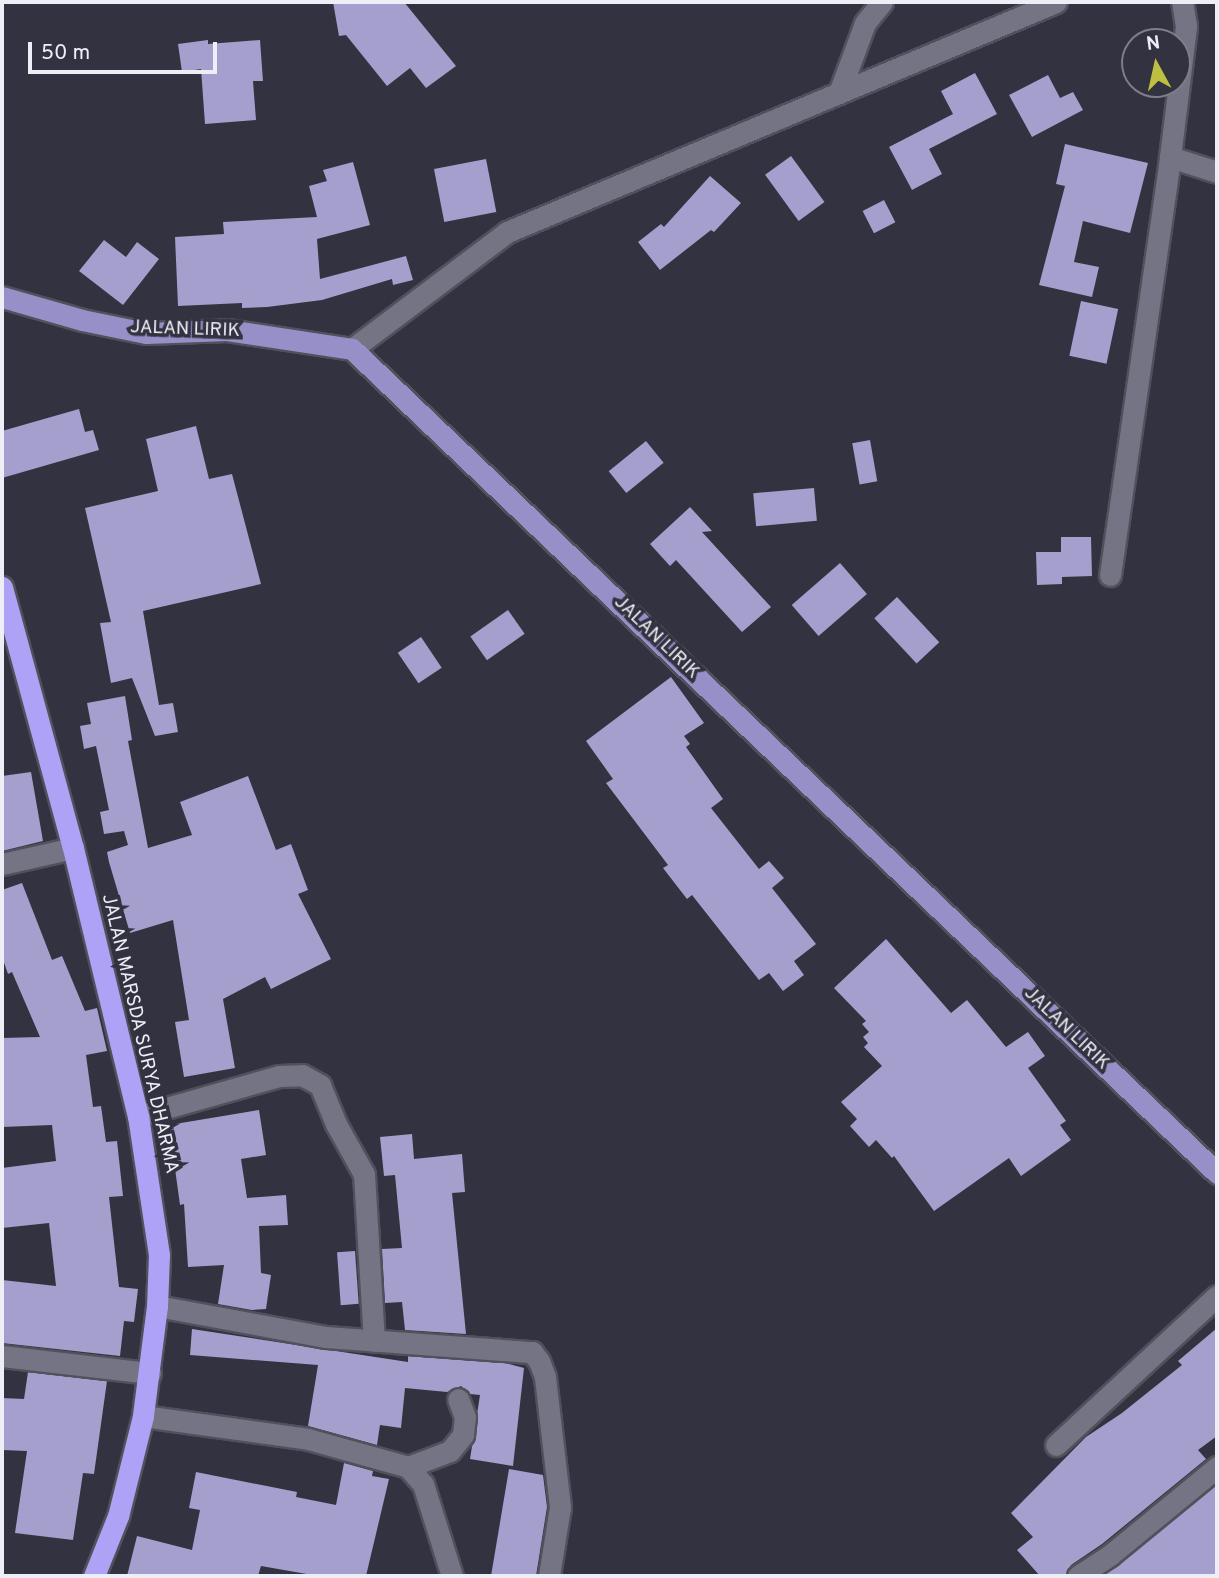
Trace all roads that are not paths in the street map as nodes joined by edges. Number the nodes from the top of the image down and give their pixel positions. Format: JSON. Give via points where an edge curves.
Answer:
{"nodes":[{"id":1,"x":882,"y":2,"type":"edge"},
{"id":2,"x":1056,"y":2,"type":"edge"},
{"id":3,"x":1182,"y":2,"type":"edge"},
{"id":4,"x":839,"y":93,"type":"junction"},
{"id":5,"x":1170,"y":157,"type":"junction"},
{"id":6,"x":1217,"y":172,"type":"edge"},
{"id":7,"x":2,"y":297,"type":"edge"},
{"id":8,"x":352,"y":349,"type":"junction"},
{"id":9,"x":1110,"y":575,"type":"dead end"},
{"id":10,"x":2,"y":587,"type":"edge"},
{"id":11,"x":73,"y":848,"type":"junction"},
{"id":12,"x":2,"y":864,"type":"edge"},
{"id":13,"x":138,"y":1116,"type":"junction"},
{"id":14,"x":1217,"y":1173,"type":"edge"},
{"id":15,"x":1217,"y":1296,"type":"edge"},
{"id":16,"x":157,"y":1306,"type":"junction"},
{"id":17,"x":374,"y":1341,"type":"junction"},
{"id":18,"x":2,"y":1356,"type":"edge"},
{"id":19,"x":149,"y":1373,"type":"junction"},
{"id":20,"x":458,"y":1399,"type":"dead end"},
{"id":21,"x":143,"y":1416,"type":"junction"},
{"id":22,"x":1056,"y":1445,"type":"dead end"},
{"id":23,"x":408,"y":1467,"type":"junction"},
{"id":24,"x":1217,"y":1467,"type":"edge"},
{"id":25,"x":94,"y":1576,"type":"edge"},
{"id":26,"x":452,"y":1576,"type":"edge"},
{"id":27,"x":549,"y":1576,"type":"edge"},
{"id":28,"x":1078,"y":1576,"type":"edge"}],
"edges":[{"from":1,"to":4,"type":"street","via":[[864,23]]},
{"from":2,"to":4,"type":"street"},
{"from":3,"to":5,"type":"street","via":[[1186,26]]},
{"from":4,"to":8,"type":"street","via":[[507,232]]},
{"from":5,"to":6,"type":"street"},
{"from":5,"to":9,"type":"street"},
{"from":7,"to":8,"type":"main road","name":"JALAN LIRIK","via":[[146,332],[227,330]]},
{"from":8,"to":14,"type":"main road","name":"JALAN LIRIK"},
{"from":10,"to":11,"type":"highway","name":"JALAN MARSDA SURYA DHARMA"},
{"from":11,"to":12,"type":"street"},
{"from":11,"to":13,"type":"highway","name":"JALAN MARSDA SURYA DHARMA"},
{"from":13,"to":16,"type":"highway","name":"JALAN MARSDA SURYA DHARMA","via":[[155,1215]]},
{"from":13,"to":17,"type":"street","via":[[279,1076],[302,1075],[320,1085],[364,1174]]},
{"from":15,"to":22,"type":"street"},
{"from":16,"to":17,"type":"street","via":[[326,1337]]},
{"from":16,"to":19,"type":"highway","name":"JALAN MARSDA SURYA DHARMA"},
{"from":17,"to":27,"type":"street","via":[[532,1352],[539,1361],[545,1377],[560,1507]]},
{"from":18,"to":19,"type":"street"},
{"from":19,"to":21,"type":"highway","name":"JALAN MARSDA SURYA DHARMA"},
{"from":20,"to":23,"type":"street","via":[[465,1417],[463,1435],[450,1451]]},
{"from":21,"to":23,"type":"street","via":[[308,1439]]},
{"from":21,"to":25,"type":"highway","name":"JALAN MARSDA SURYA DHARMA","via":[[118,1516]]},
{"from":23,"to":26,"type":"street","via":[[423,1484]]},
{"from":24,"to":28,"type":"street"}]}
